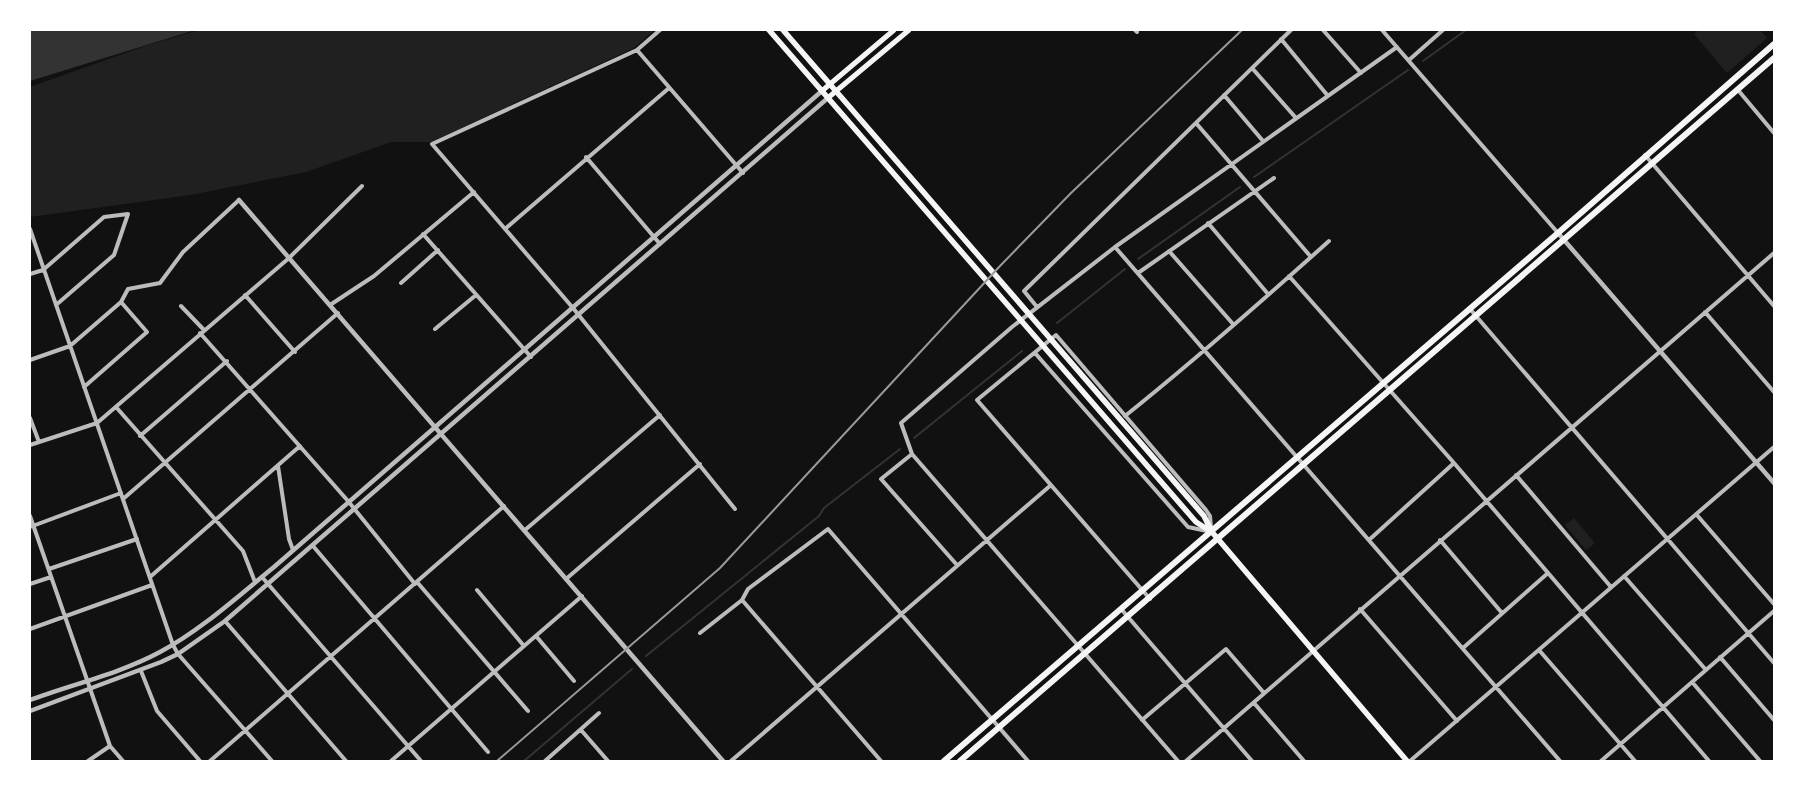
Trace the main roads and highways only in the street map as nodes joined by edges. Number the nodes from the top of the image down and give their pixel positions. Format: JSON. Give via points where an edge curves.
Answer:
{"nodes":[{"id":1,"x":770,"y":30,"type":"edge"},
{"id":2,"x":783,"y":30,"type":"edge"},
{"id":3,"x":894,"y":30,"type":"edge"},
{"id":4,"x":909,"y":30,"type":"edge"},
{"id":5,"x":1774,"y":44,"type":"edge"},
{"id":6,"x":1774,"y":58,"type":"edge"},
{"id":7,"x":830,"y":84,"type":"junction"},
{"id":8,"x":823,"y":90,"type":"junction"},
{"id":9,"x":836,"y":91,"type":"junction"},
{"id":10,"x":829,"y":97,"type":"junction"},
{"id":11,"x":1212,"y":532,"type":"junction"},
{"id":12,"x":1219,"y":540,"type":"junction"},
{"id":13,"x":944,"y":761,"type":"edge"},
{"id":14,"x":960,"y":761,"type":"edge"},
{"id":15,"x":1408,"y":761,"type":"edge"}],
"edges":[{"from":1,"to":8,"type":"main road"},
{"from":2,"to":7,"type":"main road"},
{"from":3,"to":7,"type":"main road"},
{"from":4,"to":9,"type":"main road"},
{"from":5,"to":11,"type":"highway"},
{"from":6,"to":12,"type":"highway"},
{"from":7,"to":8,"type":"main road"},
{"from":7,"to":9,"type":"main road"},
{"from":8,"to":10,"type":"main road"},
{"from":9,"to":10,"type":"main road"},
{"from":9,"to":11,"type":"main road","via":[[1204,516]]},
{"from":10,"to":11,"type":"main road","via":[[1196,522]]},
{"from":11,"to":12,"type":"main road"},
{"from":11,"to":13,"type":"highway"},
{"from":12,"to":14,"type":"highway"},
{"from":12,"to":15,"type":"main road"}]}
